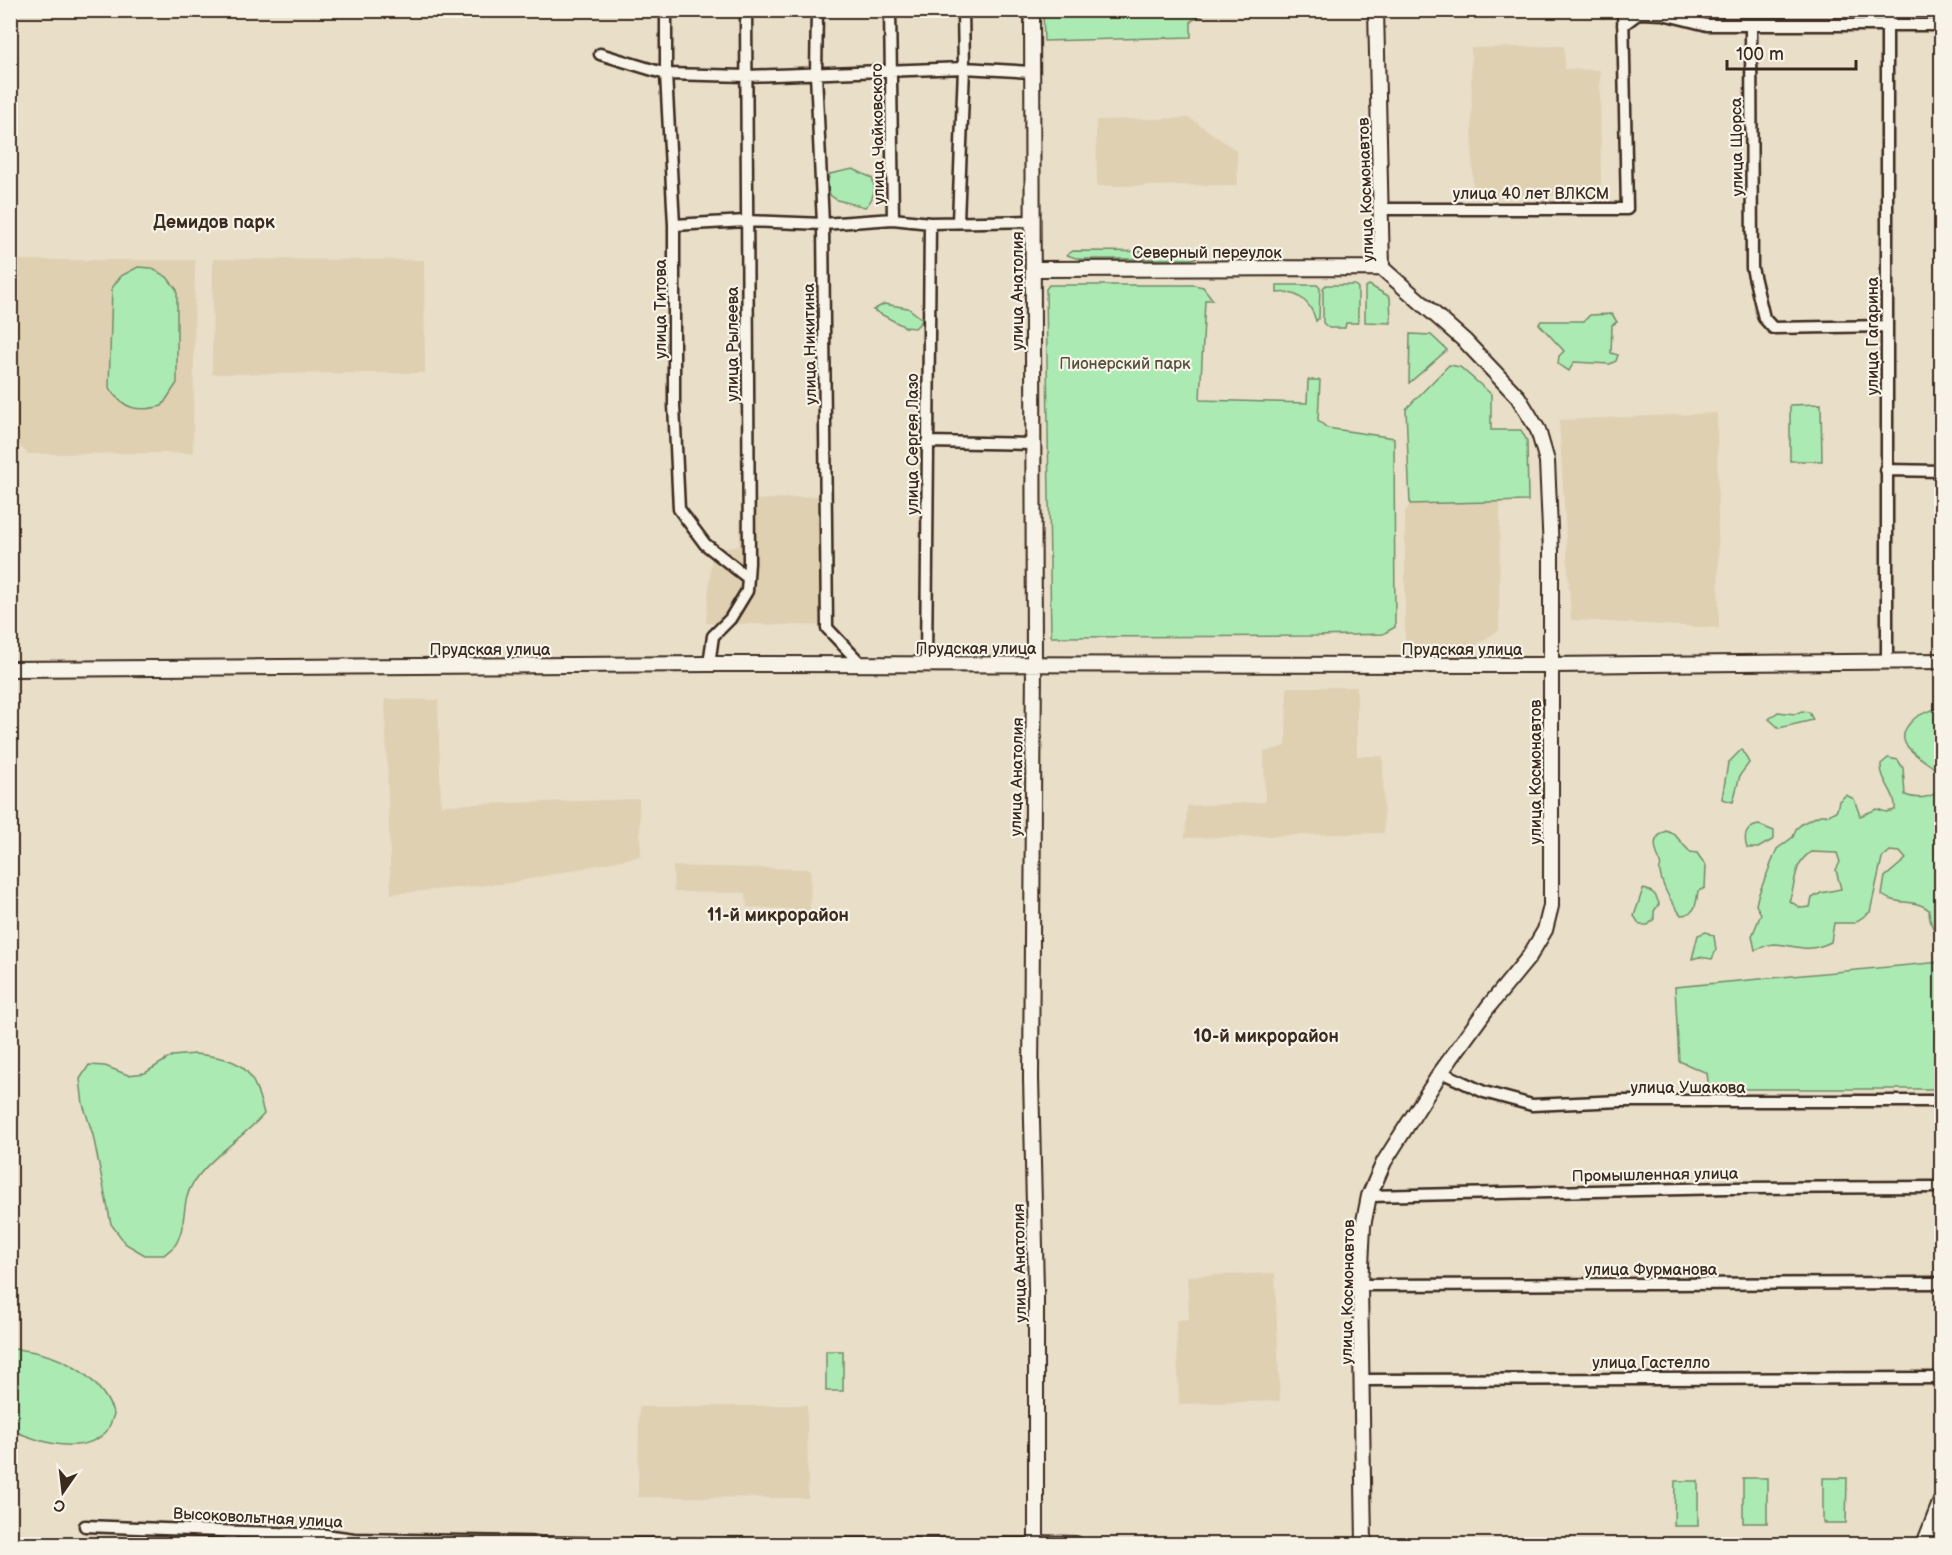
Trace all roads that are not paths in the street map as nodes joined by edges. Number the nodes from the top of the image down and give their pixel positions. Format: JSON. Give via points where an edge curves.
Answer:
{"nodes":[{"id":1,"x":666,"y":10,"type":"edge"},
{"id":2,"x":746,"y":10,"type":"edge"},
{"id":3,"x":817,"y":10,"type":"edge"},
{"id":4,"x":890,"y":10,"type":"edge"},
{"id":5,"x":963,"y":10,"type":"edge"},
{"id":6,"x":1032,"y":10,"type":"edge"},
{"id":7,"x":1376,"y":10,"type":"edge"},
{"id":8,"x":1623,"y":10,"type":"edge"},
{"id":9,"x":1887,"y":10,"type":"edge"},
{"id":10,"x":1623,"y":25,"type":"junction"},
{"id":11,"x":1751,"y":25,"type":"junction"},
{"id":12,"x":1887,"y":25,"type":"junction"},
{"id":13,"x":1941,"y":25,"type":"edge"},
{"id":14,"x":600,"y":54,"type":"dead end"},
{"id":15,"x":964,"y":68,"type":"junction"},
{"id":16,"x":891,"y":70,"type":"junction"},
{"id":17,"x":1032,"y":72,"type":"junction"},
{"id":18,"x":666,"y":74,"type":"junction"},
{"id":19,"x":816,"y":74,"type":"junction"},
{"id":20,"x":747,"y":76,"type":"junction"},
{"id":21,"x":1380,"y":209,"type":"junction"},
{"id":22,"x":893,"y":219,"type":"junction"},
{"id":23,"x":746,"y":221,"type":"junction"},
{"id":24,"x":958,"y":221,"type":"junction"},
{"id":25,"x":1033,"y":221,"type":"junction"},
{"id":26,"x":930,"y":223,"type":"junction"},
{"id":27,"x":823,"y":224,"type":"junction"},
{"id":28,"x":674,"y":225,"type":"junction"},
{"id":29,"x":1033,"y":268,"type":"junction"},
{"id":30,"x":1382,"y":268,"type":"junction"},
{"id":31,"x":1887,"y":326,"type":"junction"},
{"id":32,"x":927,"y":442,"type":"junction"},
{"id":33,"x":1034,"y":444,"type":"junction"},
{"id":34,"x":1886,"y":470,"type":"junction"},
{"id":35,"x":1941,"y":471,"type":"edge"},
{"id":36,"x":748,"y":578,"type":"junction"},
{"id":37,"x":1887,"y":661,"type":"junction"},
{"id":38,"x":1941,"y":661,"type":"edge"},
{"id":39,"x":709,"y":664,"type":"junction"},
{"id":40,"x":861,"y":664,"type":"junction"},
{"id":41,"x":1034,"y":664,"type":"junction"},
{"id":42,"x":926,"y":665,"type":"junction"},
{"id":43,"x":1551,"y":665,"type":"junction"},
{"id":44,"x":10,"y":669,"type":"edge"},
{"id":45,"x":1441,"y":1072,"type":"junction"},
{"id":46,"x":1941,"y":1101,"type":"edge"},
{"id":47,"x":1941,"y":1187,"type":"edge"},
{"id":48,"x":1369,"y":1196,"type":"junction"},
{"id":49,"x":1941,"y":1283,"type":"edge"},
{"id":50,"x":1360,"y":1285,"type":"junction"},
{"id":51,"x":1941,"y":1378,"type":"edge"},
{"id":52,"x":1362,"y":1380,"type":"junction"},
{"id":53,"x":1941,"y":1498,"type":"edge"},
{"id":54,"x":86,"y":1526,"type":"dead end"},
{"id":55,"x":232,"y":1532,"type":"junction"},
{"id":56,"x":1036,"y":1544,"type":"edge"},
{"id":57,"x":228,"y":1545,"type":"edge"},
{"id":58,"x":1076,"y":1545,"type":"edge"},
{"id":59,"x":1364,"y":1545,"type":"edge"},
{"id":60,"x":1924,"y":1545,"type":"edge"}],
"edges":[{"from":1,"to":18,"type":"street","name":"улица Титова"},
{"from":2,"to":20,"type":"street","name":"улица Рылеева"},
{"from":3,"to":19,"type":"street","name":"улица Никитина"},
{"from":4,"to":16,"type":"street","name":"улица Чайковского"},
{"from":5,"to":15,"type":"street"},
{"from":6,"to":17,"type":"street","name":"улица Анатолия"},
{"from":7,"to":21,"type":"street","name":"улица Космонавтов"},
{"from":8,"to":10,"type":"street","name":"улица 40 лет ВЛКСМ"},
{"from":9,"to":12,"type":"street","name":"улица Гагарина"},
{"from":10,"to":11,"type":"street","via":[[1640,13],[1663,14],[1707,25]]},
{"from":10,"to":21,"type":"street","name":"улица 40 лет ВЛКСМ","via":[[1627,209]]},
{"from":11,"to":12,"type":"street"},
{"from":11,"to":31,"type":"street","name":"улица Щорса","via":[[1752,268],[1764,318],[1773,328]]},
{"from":12,"to":13,"type":"street"},
{"from":12,"to":31,"type":"street","name":"улица Гагарина"},
{"from":14,"to":18,"type":"street"},
{"from":15,"to":16,"type":"street"},
{"from":15,"to":17,"type":"street"},
{"from":15,"to":24,"type":"street"},
{"from":16,"to":19,"type":"street"},
{"from":16,"to":22,"type":"street","name":"улица Чайковского"},
{"from":17,"to":25,"type":"street","name":"улица Анатолия"},
{"from":18,"to":20,"type":"street"},
{"from":18,"to":28,"type":"street","name":"улица Титова"},
{"from":19,"to":20,"type":"street"},
{"from":19,"to":27,"type":"street","name":"улица Никитина"},
{"from":20,"to":23,"type":"street","name":"улица Рылеева"},
{"from":21,"to":30,"type":"street","name":"улица Космонавтов"},
{"from":22,"to":26,"type":"street","name":"улица Чайковского"},
{"from":22,"to":27,"type":"street"},
{"from":23,"to":27,"type":"street"},
{"from":23,"to":28,"type":"street"},
{"from":23,"to":36,"type":"street","name":"улица Рылеева"},
{"from":24,"to":25,"type":"street","name":"улица Чайковского"},
{"from":24,"to":26,"type":"street","name":"улица Чайковского"},
{"from":25,"to":29,"type":"street","name":"улица Анатолия"},
{"from":26,"to":32,"type":"street","name":"улица Сергея Лазо"},
{"from":27,"to":40,"type":"street","name":"улица Никитина","via":[[827,628]]},
{"from":28,"to":36,"type":"street","name":"улица Титова","via":[[674,405],[679,509],[705,544]]},
{"from":29,"to":30,"type":"street","name":"Северный переулок"},
{"from":29,"to":33,"type":"street","name":"улица Анатолия"},
{"from":30,"to":43,"type":"street","name":"улица Космонавтов","via":[[1465,341],[1518,397],[1538,430],[1548,479]]},
{"from":31,"to":34,"type":"street","name":"улица Гагарина"},
{"from":32,"to":33,"type":"street"},
{"from":32,"to":42,"type":"street","name":"улица Сергея Лазо"},
{"from":33,"to":41,"type":"street","name":"улица Анатолия"},
{"from":34,"to":35,"type":"street"},
{"from":34,"to":37,"type":"street","name":"улица Гагарина"},
{"from":36,"to":39,"type":"street","name":"улица Рылеева","via":[[747,591],[730,619],[713,636]]},
{"from":37,"to":38,"type":"street","name":"Прудская улица"},
{"from":37,"to":43,"type":"street","name":"Прудская улица"},
{"from":39,"to":40,"type":"street","name":"Прудская улица"},
{"from":39,"to":44,"type":"street","name":"Прудская улица"},
{"from":40,"to":42,"type":"street","name":"Прудская улица"},
{"from":41,"to":42,"type":"street","name":"Прудская улица"},
{"from":41,"to":43,"type":"street","name":"Прудская улица"},
{"from":41,"to":56,"type":"street","name":"улица Анатолия","via":[[1031,1078]]},
{"from":43,"to":45,"type":"street","name":"улица Космонавтов","via":[[1548,924],[1529,957]]},
{"from":45,"to":46,"type":"street","name":"улица Ушакова","via":[[1484,1092],[1532,1105],[1621,1101]]},
{"from":45,"to":48,"type":"street","name":"улица Космонавтов","via":[[1384,1162]]},
{"from":47,"to":48,"type":"street","name":"Промышленная улица"},
{"from":48,"to":50,"type":"street","name":"улица Космонавтов"},
{"from":49,"to":50,"type":"street","name":"улица Фурманова"},
{"from":50,"to":52,"type":"street","name":"улица Космонавтов"},
{"from":51,"to":52,"type":"street","name":"улица Гастелло"},
{"from":52,"to":59,"type":"street","name":"улица Космонавтов"},
{"from":53,"to":60,"type":"street"},
{"from":54,"to":55,"type":"street","name":"Высоковольтная улица"},
{"from":55,"to":56,"type":"street","name":"Высоковольтная улица","via":[[354,1539],[625,1544]]},
{"from":55,"to":57,"type":"street"},
{"from":56,"to":58,"type":"street","name":"Высоковольтная улица"}]}
